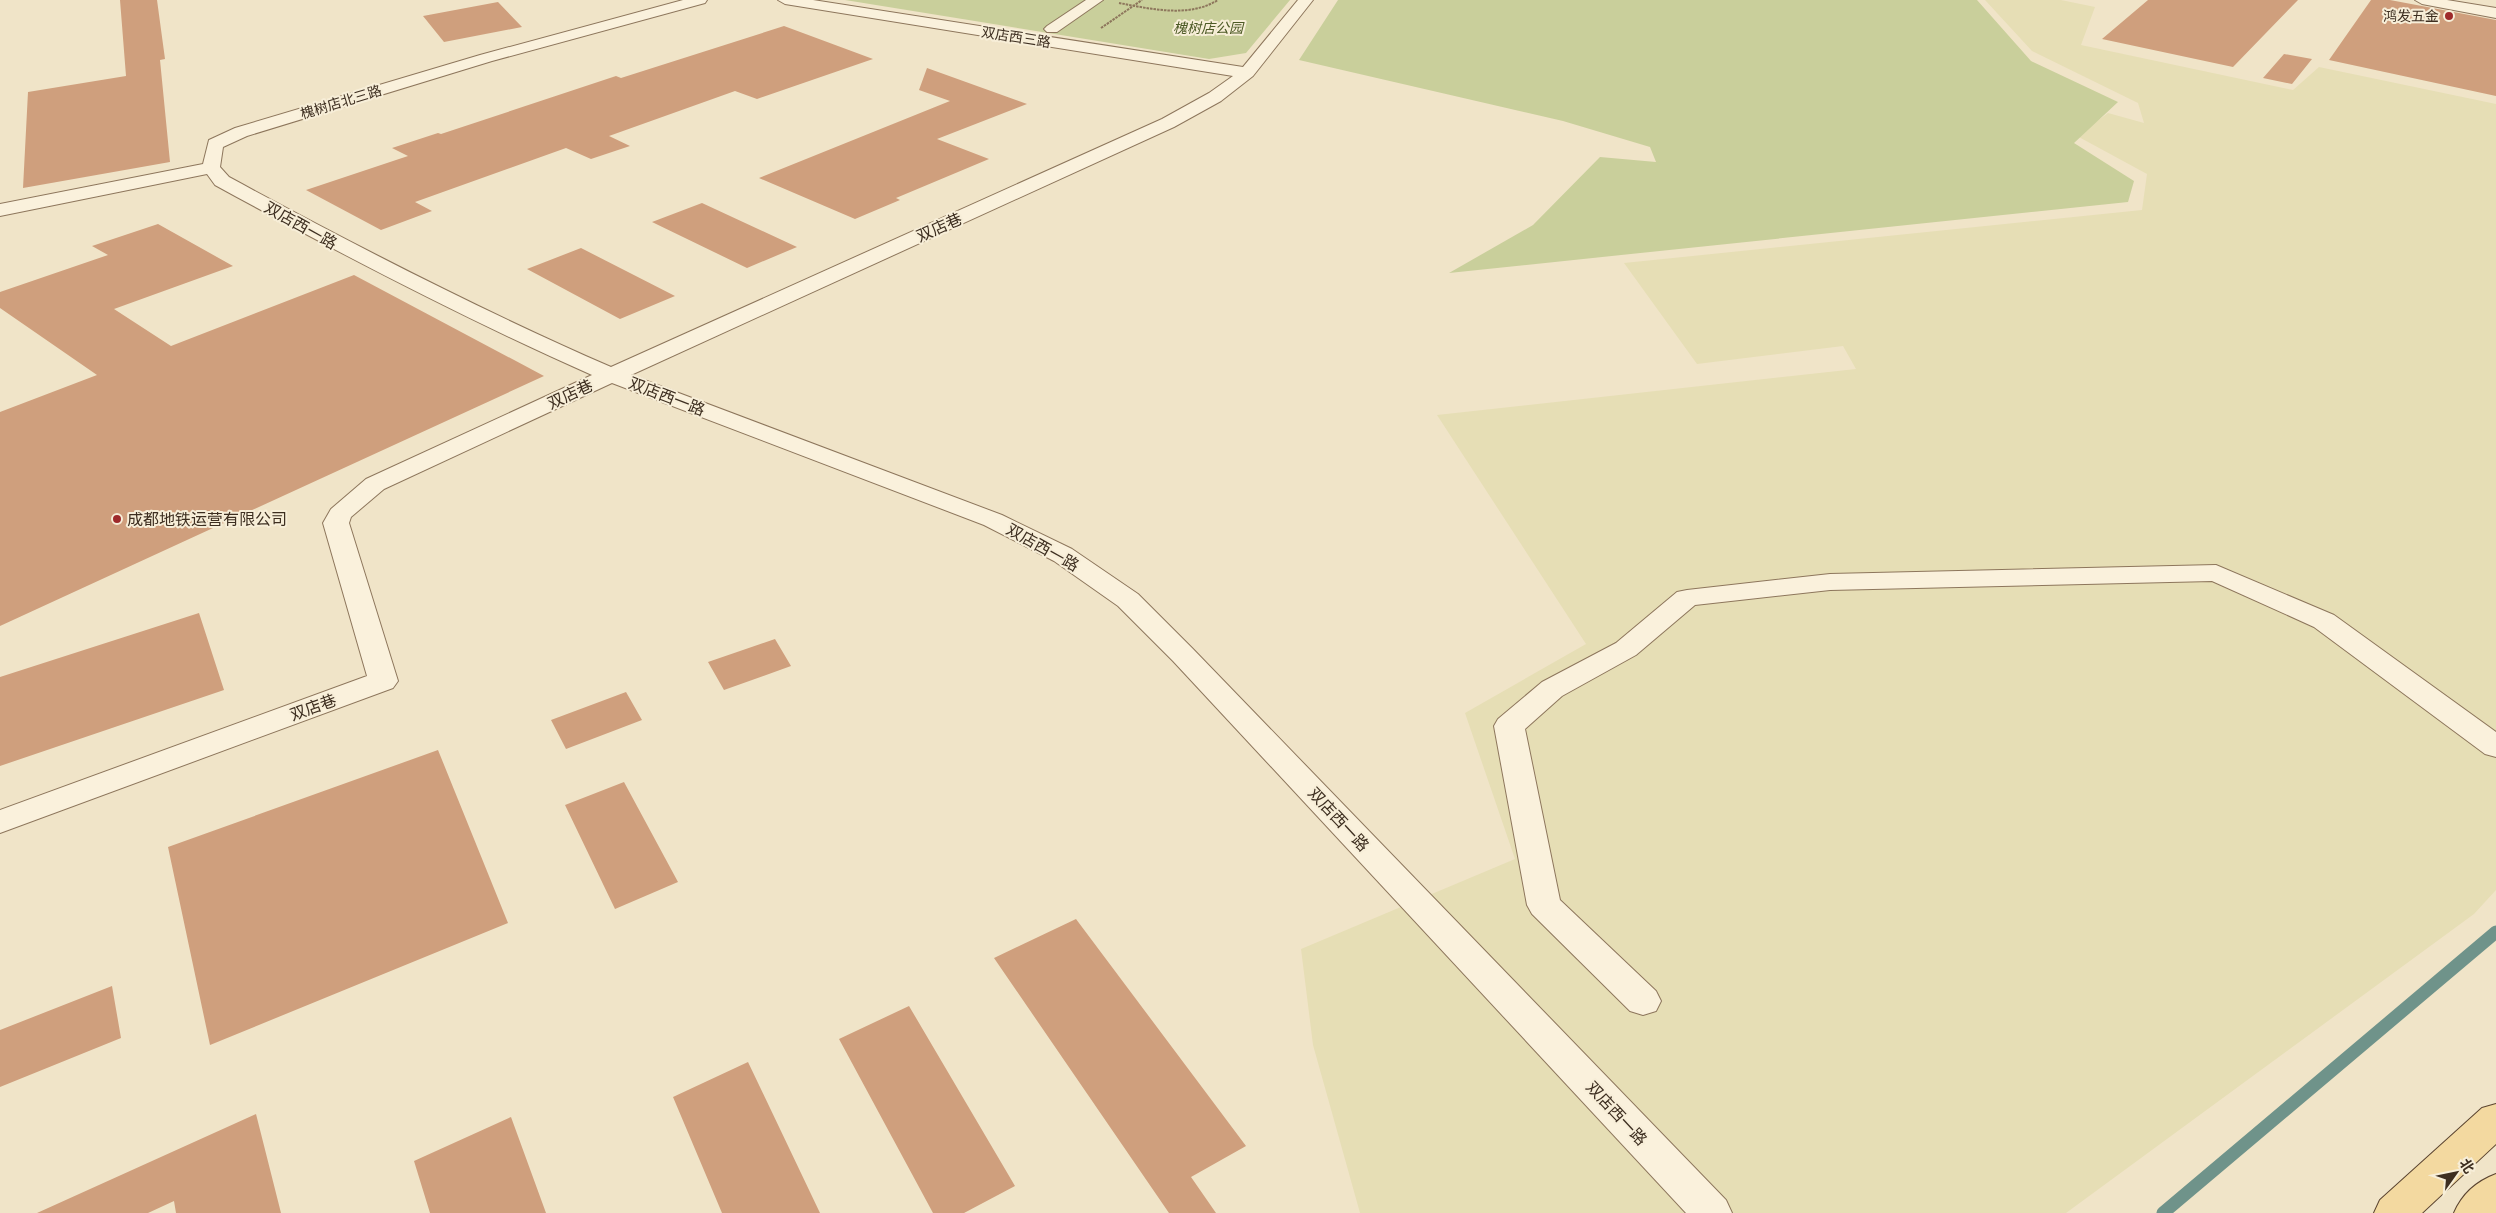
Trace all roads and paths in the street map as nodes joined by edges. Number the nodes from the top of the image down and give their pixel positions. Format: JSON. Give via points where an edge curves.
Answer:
{"nodes":[{"id":1,"x":700,"y":0,"type":"edge"},
{"id":2,"x":785,"y":0,"type":"edge"},
{"id":3,"x":1096,"y":0,"type":"edge"},
{"id":4,"x":1142,"y":0,"type":"edge"},
{"id":5,"x":1218,"y":0,"type":"edge"},
{"id":6,"x":1306,"y":0,"type":"edge"},
{"id":7,"x":2422,"y":0,"type":"edge"},
{"id":8,"x":1114,"y":2,"type":"dead end"},
{"id":9,"x":1134,"y":6,"type":"junction"},
{"id":10,"x":2496,"y":13,"type":"edge"},
{"id":11,"x":1052,"y":28,"type":"dead end"},
{"id":12,"x":1073,"y":46,"type":"junction"},
{"id":13,"x":1247,"y":73,"type":"junction"},
{"id":14,"x":210,"y":168,"type":"junction"},
{"id":15,"x":0,"y":210,"type":"edge"},
{"id":16,"x":611,"y":375,"type":"junction"},
{"id":17,"x":2496,"y":747,"type":"edge"},
{"id":18,"x":0,"y":822,"type":"edge"},
{"id":19,"x":1643,"y":1001,"type":"dead end"},
{"id":20,"x":2496,"y":1120,"type":"edge"},
{"id":21,"x":2496,"y":1192,"type":"edge"},
{"id":22,"x":1712,"y":1213,"type":"edge"},
{"id":23,"x":2394,"y":1213,"type":"edge"},
{"id":24,"x":2474,"y":1213,"type":"edge"}],
"edges":[{"from":1,"to":14,"type":"street","name":"槐树店北三路","via":[[486,58],[241,132],[215,144]]},
{"from":2,"to":12,"type":"street","name":"双店西三路"},
{"from":3,"to":11,"type":"street"},
{"from":4,"to":9,"type":"path"},
{"from":5,"to":9,"type":"path","via":[[1200,8],[1180,10]]},
{"from":6,"to":13,"type":"street","name":"双店巷"},
{"from":7,"to":10,"type":"street"},
{"from":8,"to":9,"type":"path"},
{"from":9,"to":12,"type":"path"},
{"from":12,"to":13,"type":"street","name":"双店西三路"},
{"from":13,"to":16,"type":"street","name":"双店巷","via":[[1215,97],[1168,124]]},
{"from":14,"to":15,"type":"street"},
{"from":14,"to":16,"type":"street","name":"双店西一路","via":[[222,182],[366,260]]},
{"from":16,"to":18,"type":"street","name":"双店巷","via":[[375,484],[340,514],[336,523],[383,681]]},
{"from":16,"to":22,"type":"street","name":"双店西一路","via":[[993,520],[1064,554],[1128,600]]},
{"from":17,"to":19,"type":"street","via":[[2324,621],[2216,573],[1830,582],[1687,598],[1626,649],[1552,689],[1509,726],[1544,905]]},
{"from":20,"to":23,"type":"main road"},
{"from":21,"to":24,"type":"main road"}]}
